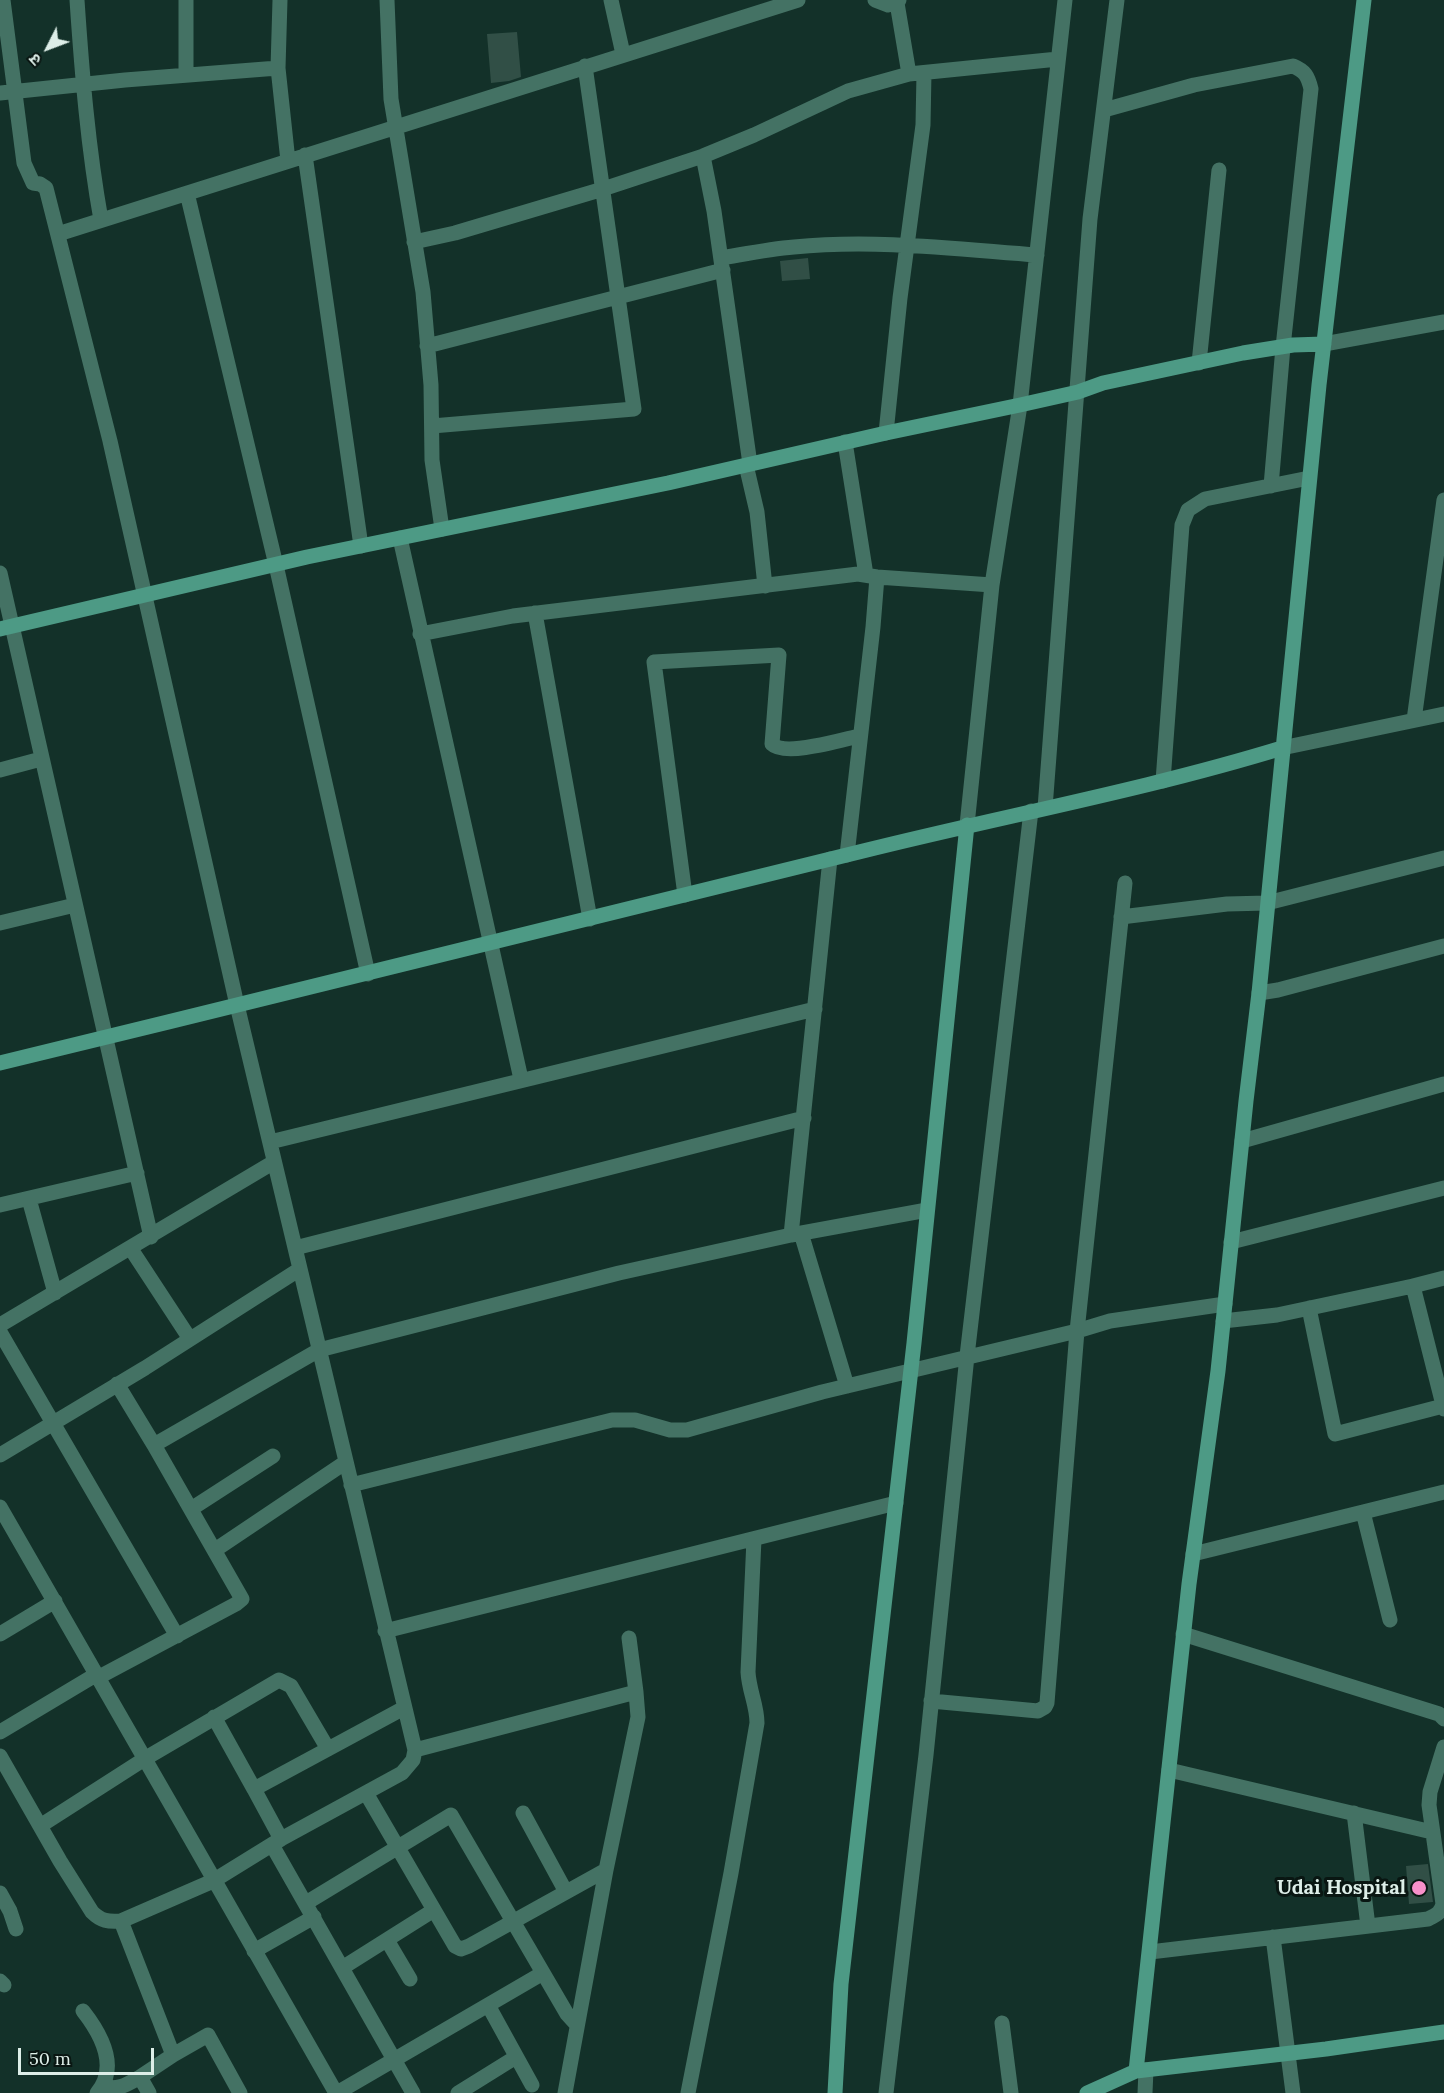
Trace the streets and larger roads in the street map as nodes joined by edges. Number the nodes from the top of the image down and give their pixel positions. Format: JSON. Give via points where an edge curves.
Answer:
{"nodes":[{"id":1,"x":3,"y":0,"type":"edge"},
{"id":2,"x":77,"y":0,"type":"edge"},
{"id":3,"x":186,"y":0,"type":"edge"},
{"id":4,"x":280,"y":0,"type":"edge"},
{"id":5,"x":387,"y":0,"type":"edge"},
{"id":6,"x":611,"y":0,"type":"edge"},
{"id":7,"x":798,"y":0,"type":"edge"},
{"id":8,"x":875,"y":0,"type":"edge"},
{"id":9,"x":1065,"y":0,"type":"edge"},
{"id":10,"x":1117,"y":0,"type":"edge"},
{"id":11,"x":1364,"y":0,"type":"edge"},
{"id":12,"x":898,"y":2,"type":"edge"},
{"id":13,"x":623,"y":54,"type":"junction"},
{"id":14,"x":1058,"y":59,"type":"junction"},
{"id":15,"x":585,"y":66,"type":"junction"},
{"id":16,"x":278,"y":68,"type":"junction"},
{"id":17,"x":917,"y":73,"type":"junction"},
{"id":18,"x":186,"y":75,"type":"junction"},
{"id":19,"x":83,"y":85,"type":"junction"},
{"id":20,"x":7,"y":92,"type":"edge"},
{"id":21,"x":1104,"y":110,"type":"junction"},
{"id":22,"x":395,"y":127,"type":"junction"},
{"id":23,"x":305,"y":155,"type":"junction"},
{"id":24,"x":703,"y":156,"type":"junction"},
{"id":25,"x":288,"y":161,"type":"junction"},
{"id":26,"x":1220,"y":170,"type":"dead end"},
{"id":27,"x":603,"y":189,"type":"junction"},
{"id":28,"x":187,"y":193,"type":"junction"},
{"id":29,"x":101,"y":220,"type":"junction"},
{"id":30,"x":58,"y":234,"type":"junction"},
{"id":31,"x":414,"y":242,"type":"junction"},
{"id":32,"x":907,"y":246,"type":"junction"},
{"id":33,"x":1037,"y":255,"type":"junction"},
{"id":34,"x":722,"y":264,"type":"junction"},
{"id":35,"x":618,"y":297,"type":"junction"},
{"id":36,"x":1444,"y":322,"type":"edge"},
{"id":37,"x":1324,"y":344,"type":"junction"},
{"id":38,"x":427,"y":346,"type":"junction"},
{"id":39,"x":1283,"y":346,"type":"junction"},
{"id":40,"x":1199,"y":363,"type":"junction"},
{"id":41,"x":1078,"y":392,"type":"junction"},
{"id":42,"x":1020,"y":405,"type":"junction"},
{"id":43,"x":432,"y":426,"type":"junction"},
{"id":44,"x":886,"y":433,"type":"junction"},
{"id":45,"x":845,"y":442,"type":"junction"},
{"id":46,"x":748,"y":464,"type":"junction"},
{"id":47,"x":1310,"y":478,"type":"junction"},
{"id":48,"x":1271,"y":486,"type":"junction"},
{"id":49,"x":1444,"y":500,"type":"edge"},
{"id":50,"x":442,"y":529,"type":"junction"},
{"id":51,"x":400,"y":538,"type":"junction"},
{"id":52,"x":361,"y":546,"type":"junction"},
{"id":53,"x":276,"y":565,"type":"junction"},
{"id":54,"x":0,"y":573,"type":"edge"},
{"id":55,"x":871,"y":576,"type":"junction"},
{"id":56,"x":992,"y":585,"type":"junction"},
{"id":57,"x":765,"y":586,"type":"junction"},
{"id":58,"x":1438,"y":588,"type":"edge"},
{"id":59,"x":144,"y":595,"type":"junction"},
{"id":60,"x":535,"y":613,"type":"junction"},
{"id":61,"x":6,"y":627,"type":"edge"},
{"id":62,"x":420,"y":634,"type":"junction"},
{"id":63,"x":1444,"y":714,"type":"edge"},
{"id":64,"x":1414,"y":720,"type":"junction"},
{"id":65,"x":859,"y":736,"type":"junction"},
{"id":66,"x":1282,"y":748,"type":"junction"},
{"id":67,"x":41,"y":759,"type":"junction"},
{"id":68,"x":0,"y":770,"type":"edge"},
{"id":69,"x":1163,"y":781,"type":"junction"},
{"id":70,"x":1038,"y":809,"type":"junction"},
{"id":71,"x":967,"y":825,"type":"junction"},
{"id":72,"x":847,"y":855,"type":"junction"},
{"id":73,"x":1444,"y":858,"type":"edge"},
{"id":74,"x":830,"y":859,"type":"junction"},
{"id":75,"x":1125,"y":883,"type":"dead end"},
{"id":76,"x":685,"y":895,"type":"junction"},
{"id":77,"x":1267,"y":903,"type":"junction"},
{"id":78,"x":75,"y":905,"type":"junction"},
{"id":79,"x":1121,"y":917,"type":"junction"},
{"id":80,"x":590,"y":919,"type":"junction"},
{"id":81,"x":0,"y":923,"type":"edge"},
{"id":82,"x":490,"y":944,"type":"junction"},
{"id":83,"x":1444,"y":946,"type":"edge"},
{"id":84,"x":369,"y":974,"type":"junction"},
{"id":85,"x":1259,"y":993,"type":"junction"},
{"id":86,"x":237,"y":1005,"type":"junction"},
{"id":87,"x":815,"y":1009,"type":"junction"},
{"id":88,"x":105,"y":1037,"type":"junction"},
{"id":89,"x":0,"y":1063,"type":"edge"},
{"id":90,"x":521,"y":1079,"type":"junction"},
{"id":91,"x":1444,"y":1084,"type":"edge"},
{"id":92,"x":804,"y":1118,"type":"junction"},
{"id":93,"x":1242,"y":1141,"type":"junction"},
{"id":94,"x":270,"y":1142,"type":"junction"},
{"id":95,"x":274,"y":1162,"type":"junction"},
{"id":96,"x":137,"y":1173,"type":"junction"},
{"id":97,"x":1444,"y":1188,"type":"edge"},
{"id":98,"x":29,"y":1198,"type":"junction"},
{"id":99,"x":0,"y":1206,"type":"edge"},
{"id":100,"x":927,"y":1210,"type":"junction"},
{"id":101,"x":796,"y":1234,"type":"junction"},
{"id":102,"x":152,"y":1237,"type":"junction"},
{"id":103,"x":1231,"y":1242,"type":"junction"},
{"id":104,"x":295,"y":1248,"type":"junction"},
{"id":105,"x":131,"y":1249,"type":"junction"},
{"id":106,"x":300,"y":1269,"type":"junction"},
{"id":107,"x":1444,"y":1278,"type":"edge"},
{"id":108,"x":1413,"y":1286,"type":"junction"},
{"id":109,"x":55,"y":1293,"type":"junction"},
{"id":110,"x":1225,"y":1304,"type":"junction"},
{"id":111,"x":1309,"y":1308,"type":"junction"},
{"id":112,"x":1223,"y":1322,"type":"junction"},
{"id":113,"x":0,"y":1325,"type":"edge"},
{"id":114,"x":1077,"y":1331,"type":"junction"},
{"id":115,"x":0,"y":1332,"type":"edge"},
{"id":116,"x":190,"y":1339,"type":"junction"},
{"id":117,"x":319,"y":1350,"type":"junction"},
{"id":118,"x":967,"y":1356,"type":"junction"},
{"id":119,"x":1439,"y":1365,"type":"edge"},
{"id":120,"x":911,"y":1370,"type":"junction"},
{"id":121,"x":117,"y":1384,"type":"junction"},
{"id":122,"x":847,"y":1386,"type":"junction"},
{"id":123,"x":1444,"y":1408,"type":"edge"},
{"id":124,"x":52,"y":1423,"type":"junction"},
{"id":125,"x":154,"y":1445,"type":"junction"},
{"id":126,"x":0,"y":1455,"type":"edge"},
{"id":127,"x":273,"y":1456,"type":"dead end"},
{"id":128,"x":346,"y":1462,"type":"junction"},
{"id":129,"x":351,"y":1485,"type":"junction"},
{"id":130,"x":1444,"y":1492,"type":"edge"},
{"id":131,"x":896,"y":1503,"type":"junction"},
{"id":132,"x":0,"y":1507,"type":"edge"},
{"id":133,"x":191,"y":1509,"type":"junction"},
{"id":134,"x":1364,"y":1512,"type":"junction"},
{"id":135,"x":6,"y":1532,"type":"edge"},
{"id":136,"x":754,"y":1539,"type":"junction"},
{"id":137,"x":214,"y":1550,"type":"junction"},
{"id":138,"x":1192,"y":1554,"type":"junction"},
{"id":139,"x":55,"y":1601,"type":"junction"},
{"id":140,"x":1390,"y":1620,"type":"dead end"},
{"id":141,"x":385,"y":1631,"type":"junction"},
{"id":142,"x":0,"y":1634,"type":"edge"},
{"id":143,"x":1183,"y":1634,"type":"junction"},
{"id":144,"x":177,"y":1636,"type":"junction"},
{"id":145,"x":629,"y":1638,"type":"dead end"},
{"id":146,"x":98,"y":1676,"type":"junction"},
{"id":147,"x":636,"y":1692,"type":"junction"},
{"id":148,"x":931,"y":1701,"type":"junction"},
{"id":149,"x":404,"y":1708,"type":"junction"},
{"id":150,"x":214,"y":1717,"type":"junction"},
{"id":151,"x":1444,"y":1719,"type":"edge"},
{"id":152,"x":0,"y":1732,"type":"edge"},
{"id":153,"x":1444,"y":1747,"type":"edge"},
{"id":154,"x":328,"y":1749,"type":"junction"},
{"id":155,"x":415,"y":1750,"type":"junction"},
{"id":156,"x":0,"y":1756,"type":"edge"},
{"id":157,"x":146,"y":1758,"type":"junction"},
{"id":158,"x":1169,"y":1770,"type":"junction"},
{"id":159,"x":254,"y":1789,"type":"junction"},
{"id":160,"x":1437,"y":1791,"type":"edge"},
{"id":161,"x":366,"y":1793,"type":"junction"},
{"id":162,"x":523,"y":1813,"type":"dead end"},
{"id":163,"x":1354,"y":1814,"type":"junction"},
{"id":164,"x":40,"y":1826,"type":"junction"},
{"id":165,"x":1432,"y":1832,"type":"junction"},
{"id":166,"x":277,"y":1842,"type":"junction"},
{"id":167,"x":398,"y":1847,"type":"junction"},
{"id":168,"x":606,"y":1870,"type":"junction"},
{"id":169,"x":213,"y":1881,"type":"junction"},
{"id":170,"x":566,"y":1892,"type":"junction"},
{"id":171,"x":0,"y":1893,"type":"edge"},
{"id":172,"x":1443,"y":1894,"type":"edge"},
{"id":173,"x":306,"y":1903,"type":"junction"},
{"id":174,"x":434,"y":1910,"type":"junction"},
{"id":175,"x":314,"y":1917,"type":"junction"},
{"id":176,"x":1443,"y":1917,"type":"edge"},
{"id":177,"x":121,"y":1921,"type":"junction"},
{"id":178,"x":513,"y":1922,"type":"junction"},
{"id":179,"x":1368,"y":1926,"type":"junction"},
{"id":180,"x":16,"y":1929,"type":"dead end"},
{"id":181,"x":1274,"y":1937,"type":"junction"},
{"id":182,"x":387,"y":1940,"type":"junction"},
{"id":183,"x":254,"y":1951,"type":"junction"},
{"id":184,"x":1150,"y":1952,"type":"junction"},
{"id":185,"x":342,"y":1968,"type":"junction"},
{"id":186,"x":543,"y":1973,"type":"junction"},
{"id":187,"x":410,"y":1979,"type":"dead end"},
{"id":188,"x":488,"y":2005,"type":"junction"},
{"id":189,"x":83,"y":2011,"type":"dead end"},
{"id":190,"x":1002,"y":2023,"type":"dead end"},
{"id":191,"x":577,"y":2025,"type":"junction"},
{"id":192,"x":1444,"y":2032,"type":"edge"},
{"id":193,"x":1288,"y":2054,"type":"junction"},
{"id":194,"x":173,"y":2055,"type":"junction"},
{"id":195,"x":516,"y":2057,"type":"junction"},
{"id":196,"x":394,"y":2059,"type":"junction"},
{"id":197,"x":1141,"y":2071,"type":"junction"},
{"id":198,"x":140,"y":2077,"type":"junction"},
{"id":199,"x":532,"y":2085,"type":"dead end"},
{"id":200,"x":479,"y":2087,"type":"edge"},
{"id":201,"x":100,"y":2090,"type":"edge"},
{"id":202,"x":149,"y":2093,"type":"edge"},
{"id":203,"x":240,"y":2093,"type":"edge"},
{"id":204,"x":336,"y":2093,"type":"edge"},
{"id":205,"x":413,"y":2093,"type":"edge"},
{"id":206,"x":458,"y":2093,"type":"edge"},
{"id":207,"x":565,"y":2093,"type":"edge"},
{"id":208,"x":688,"y":2093,"type":"edge"},
{"id":209,"x":835,"y":2093,"type":"edge"},
{"id":210,"x":886,"y":2093,"type":"edge"},
{"id":211,"x":1011,"y":2093,"type":"edge"},
{"id":212,"x":1087,"y":2093,"type":"edge"},
{"id":213,"x":1145,"y":2093,"type":"edge"},
{"id":214,"x":1293,"y":2093,"type":"edge"}],
"edges":[{"from":1,"to":20,"type":"street"},
{"from":2,"to":19,"type":"street"},
{"from":3,"to":18,"type":"street"},
{"from":4,"to":16,"type":"street"},
{"from":5,"to":22,"type":"street"},
{"from":6,"to":13,"type":"street"},
{"from":7,"to":13,"type":"street"},
{"from":8,"to":12,"type":"street","via":[[888,5]]},
{"from":9,"to":14,"type":"street"},
{"from":10,"to":21,"type":"street"},
{"from":11,"to":37,"type":"street"},
{"from":12,"to":17,"type":"street"},
{"from":13,"to":15,"type":"street"},
{"from":14,"to":17,"type":"street"},
{"from":14,"to":33,"type":"street"},
{"from":15,"to":22,"type":"street"},
{"from":15,"to":27,"type":"street"},
{"from":16,"to":18,"type":"street"},
{"from":16,"to":25,"type":"street"},
{"from":17,"to":24,"type":"street","via":[[848,92]]},
{"from":17,"to":32,"type":"street","via":[[923,125]]},
{"from":18,"to":19,"type":"street"},
{"from":19,"to":20,"type":"street"},
{"from":19,"to":29,"type":"street"},
{"from":20,"to":30,"type":"street","via":[[24,163],[33,183],[46,188]]},
{"from":21,"to":39,"type":"street","via":[[1194,85],[1293,66],[1308,76],[1311,89]]},
{"from":21,"to":41,"type":"street","via":[[1090,219]]},
{"from":22,"to":23,"type":"street"},
{"from":22,"to":31,"type":"street"},
{"from":23,"to":25,"type":"street"},
{"from":23,"to":52,"type":"street"},
{"from":24,"to":27,"type":"street"},
{"from":24,"to":34,"type":"street"},
{"from":25,"to":28,"type":"street"},
{"from":26,"to":40,"type":"street"},
{"from":27,"to":31,"type":"street"},
{"from":27,"to":35,"type":"street"},
{"from":28,"to":29,"type":"street"},
{"from":28,"to":53,"type":"street"},
{"from":29,"to":30,"type":"street"},
{"from":30,"to":59,"type":"street"},
{"from":31,"to":38,"type":"street"},
{"from":32,"to":33,"type":"street"},
{"from":32,"to":34,"type":"street","via":[[793,247]]},
{"from":32,"to":44,"type":"street"},
{"from":33,"to":42,"type":"street"},
{"from":34,"to":35,"type":"street"},
{"from":34,"to":46,"type":"street"},
{"from":35,"to":38,"type":"street"},
{"from":35,"to":43,"type":"street","via":[[634,409]]},
{"from":36,"to":37,"type":"street"},
{"from":37,"to":39,"type":"street"},
{"from":37,"to":47,"type":"street"},
{"from":38,"to":43,"type":"street"},
{"from":39,"to":40,"type":"street"},
{"from":39,"to":48,"type":"street"},
{"from":40,"to":41,"type":"street"},
{"from":41,"to":42,"type":"street"},
{"from":41,"to":70,"type":"street"},
{"from":42,"to":44,"type":"street"},
{"from":42,"to":56,"type":"street"},
{"from":43,"to":50,"type":"street","via":[[432,460]]},
{"from":44,"to":45,"type":"street"},
{"from":45,"to":46,"type":"street"},
{"from":45,"to":55,"type":"street"},
{"from":46,"to":50,"type":"street"},
{"from":46,"to":57,"type":"street"},
{"from":47,"to":48,"type":"street"},
{"from":47,"to":66,"type":"street"},
{"from":48,"to":69,"type":"street","via":[[1205,499],[1188,510],[1182,525]]},
{"from":49,"to":58,"type":"street"},
{"from":50,"to":51,"type":"street"},
{"from":51,"to":52,"type":"street"},
{"from":51,"to":62,"type":"street"},
{"from":52,"to":53,"type":"street"},
{"from":53,"to":59,"type":"street"},
{"from":53,"to":84,"type":"street"},
{"from":54,"to":61,"type":"street"},
{"from":55,"to":56,"type":"street"},
{"from":55,"to":57,"type":"street","via":[[858,574]]},
{"from":55,"to":65,"type":"street","via":[[873,627]]},
{"from":56,"to":71,"type":"street"},
{"from":57,"to":60,"type":"street"},
{"from":58,"to":64,"type":"street"},
{"from":59,"to":61,"type":"street"},
{"from":59,"to":86,"type":"street"},
{"from":60,"to":62,"type":"street"},
{"from":60,"to":80,"type":"street"},
{"from":61,"to":67,"type":"street"},
{"from":62,"to":82,"type":"street"},
{"from":63,"to":64,"type":"street"},
{"from":64,"to":66,"type":"street"},
{"from":65,"to":72,"type":"street"},
{"from":65,"to":76,"type":"street","via":[[790,750],[777,749],[772,744],[779,655],[654,662]]},
{"from":66,"to":69,"type":"street"},
{"from":66,"to":77,"type":"street"},
{"from":67,"to":68,"type":"street"},
{"from":67,"to":78,"type":"street"},
{"from":69,"to":70,"type":"street"},
{"from":70,"to":71,"type":"street"},
{"from":70,"to":118,"type":"street"},
{"from":71,"to":72,"type":"street"},
{"from":71,"to":100,"type":"street"},
{"from":72,"to":74,"type":"street"},
{"from":73,"to":77,"type":"street"},
{"from":74,"to":76,"type":"street"},
{"from":74,"to":87,"type":"street"},
{"from":75,"to":79,"type":"street"},
{"from":76,"to":80,"type":"street"},
{"from":77,"to":79,"type":"street"},
{"from":77,"to":85,"type":"street"},
{"from":78,"to":81,"type":"street"},
{"from":78,"to":88,"type":"street"},
{"from":79,"to":114,"type":"street"},
{"from":80,"to":82,"type":"street"},
{"from":82,"to":84,"type":"street"},
{"from":82,"to":90,"type":"street"},
{"from":83,"to":85,"type":"street"},
{"from":84,"to":86,"type":"street"},
{"from":85,"to":93,"type":"street"},
{"from":86,"to":88,"type":"street"},
{"from":86,"to":94,"type":"street"},
{"from":87,"to":90,"type":"street"},
{"from":87,"to":92,"type":"street"},
{"from":88,"to":89,"type":"street"},
{"from":88,"to":96,"type":"street"},
{"from":90,"to":94,"type":"street"},
{"from":91,"to":93,"type":"street"},
{"from":92,"to":101,"type":"street"},
{"from":92,"to":104,"type":"street"},
{"from":93,"to":103,"type":"street"},
{"from":94,"to":95,"type":"street"},
{"from":95,"to":102,"type":"street"},
{"from":95,"to":104,"type":"street"},
{"from":96,"to":98,"type":"street"},
{"from":96,"to":102,"type":"street"},
{"from":97,"to":103,"type":"street"},
{"from":98,"to":99,"type":"street"},
{"from":98,"to":109,"type":"street"},
{"from":100,"to":101,"type":"street"},
{"from":100,"to":120,"type":"street"},
{"from":101,"to":117,"type":"street","via":[[608,1276]]},
{"from":101,"to":122,"type":"street"},
{"from":102,"to":105,"type":"street"},
{"from":103,"to":110,"type":"street"},
{"from":104,"to":106,"type":"street"},
{"from":105,"to":109,"type":"street"},
{"from":105,"to":116,"type":"street"},
{"from":106,"to":116,"type":"street"},
{"from":106,"to":117,"type":"street"},
{"from":107,"to":108,"type":"street"},
{"from":108,"to":111,"type":"street"},
{"from":108,"to":119,"type":"street"},
{"from":109,"to":113,"type":"street"},
{"from":110,"to":112,"type":"street"},
{"from":110,"to":114,"type":"street","via":[[1110,1321]]},
{"from":111,"to":112,"type":"street"},
{"from":111,"to":123,"type":"street","via":[[1335,1434]]},
{"from":112,"to":138,"type":"street"},
{"from":114,"to":118,"type":"street"},
{"from":114,"to":148,"type":"street","via":[[1047,1703],[1038,1711]]},
{"from":115,"to":124,"type":"street"},
{"from":116,"to":121,"type":"street"},
{"from":117,"to":125,"type":"street"},
{"from":117,"to":128,"type":"street"},
{"from":118,"to":120,"type":"street"},
{"from":118,"to":148,"type":"street"},
{"from":119,"to":123,"type":"street"},
{"from":120,"to":122,"type":"street"},
{"from":120,"to":131,"type":"street"},
{"from":121,"to":124,"type":"street"},
{"from":121,"to":125,"type":"street"},
{"from":122,"to":129,"type":"street","via":[[687,1430],[670,1430],[635,1420],[612,1420]]},
{"from":124,"to":126,"type":"street"},
{"from":124,"to":144,"type":"street"},
{"from":125,"to":133,"type":"street"},
{"from":127,"to":133,"type":"street"},
{"from":128,"to":129,"type":"street"},
{"from":128,"to":137,"type":"street"},
{"from":129,"to":141,"type":"street"},
{"from":130,"to":134,"type":"street"},
{"from":131,"to":136,"type":"street"},
{"from":131,"to":209,"type":"street","via":[[842,1984]]},
{"from":132,"to":135,"type":"street"},
{"from":133,"to":137,"type":"street"},
{"from":134,"to":138,"type":"street"},
{"from":134,"to":140,"type":"street"},
{"from":135,"to":139,"type":"street"},
{"from":136,"to":141,"type":"street"},
{"from":136,"to":208,"type":"street","via":[[748,1672],[757,1723]]},
{"from":137,"to":144,"type":"street","via":[[242,1599]]},
{"from":138,"to":143,"type":"street"},
{"from":139,"to":142,"type":"street"},
{"from":139,"to":146,"type":"street"},
{"from":141,"to":149,"type":"street"},
{"from":143,"to":151,"type":"street","via":[[1439,1713]]},
{"from":143,"to":158,"type":"street"},
{"from":144,"to":146,"type":"street"},
{"from":145,"to":147,"type":"street"},
{"from":146,"to":152,"type":"street"},
{"from":146,"to":157,"type":"street"},
{"from":147,"to":155,"type":"street"},
{"from":147,"to":168,"type":"street","via":[[638,1717]]},
{"from":148,"to":210,"type":"street"},
{"from":149,"to":154,"type":"street"},
{"from":149,"to":155,"type":"street"},
{"from":150,"to":154,"type":"street","via":[[279,1680],[291,1686]]},
{"from":150,"to":157,"type":"street"},
{"from":150,"to":159,"type":"street"},
{"from":153,"to":160,"type":"street"},
{"from":154,"to":159,"type":"street"},
{"from":155,"to":161,"type":"street","via":[[402,1773]]},
{"from":156,"to":164,"type":"street"},
{"from":157,"to":164,"type":"street"},
{"from":157,"to":169,"type":"street"},
{"from":158,"to":163,"type":"street"},
{"from":158,"to":184,"type":"street"},
{"from":159,"to":166,"type":"street"},
{"from":160,"to":165,"type":"street","via":[[1430,1817]]},
{"from":161,"to":166,"type":"street"},
{"from":161,"to":167,"type":"street"},
{"from":162,"to":170,"type":"street"},
{"from":163,"to":165,"type":"street"},
{"from":163,"to":179,"type":"street"},
{"from":164,"to":177,"type":"street","via":[[92,1912],[99,1919]]},
{"from":165,"to":172,"type":"street"},
{"from":166,"to":169,"type":"street"},
{"from":166,"to":173,"type":"street"},
{"from":167,"to":173,"type":"street"},
{"from":167,"to":174,"type":"street"},
{"from":167,"to":178,"type":"street","via":[[451,1815]]},
{"from":168,"to":170,"type":"street"},
{"from":168,"to":191,"type":"street"},
{"from":169,"to":177,"type":"street"},
{"from":169,"to":183,"type":"street"},
{"from":170,"to":178,"type":"street"},
{"from":171,"to":180,"type":"street"},
{"from":172,"to":176,"type":"street"},
{"from":173,"to":175,"type":"street"},
{"from":174,"to":178,"type":"street","via":[[454,1946],[461,1949]]},
{"from":174,"to":182,"type":"street"},
{"from":175,"to":183,"type":"street"},
{"from":175,"to":185,"type":"street"},
{"from":176,"to":179,"type":"street"},
{"from":177,"to":194,"type":"street"},
{"from":178,"to":186,"type":"street"},
{"from":179,"to":181,"type":"street"},
{"from":181,"to":184,"type":"street"},
{"from":181,"to":193,"type":"street"},
{"from":182,"to":185,"type":"street"},
{"from":182,"to":187,"type":"street"},
{"from":183,"to":204,"type":"street"},
{"from":184,"to":197,"type":"street"},
{"from":185,"to":196,"type":"street"},
{"from":186,"to":188,"type":"street"},
{"from":186,"to":191,"type":"street"},
{"from":188,"to":195,"type":"street"},
{"from":188,"to":196,"type":"street"},
{"from":189,"to":201,"type":"street","via":[[105,2049],[107,2077]]},
{"from":190,"to":211,"type":"street"},
{"from":191,"to":207,"type":"street"},
{"from":192,"to":193,"type":"street"},
{"from":193,"to":197,"type":"street"},
{"from":193,"to":214,"type":"street"},
{"from":194,"to":198,"type":"street"},
{"from":194,"to":203,"type":"street","via":[[208,2035]]},
{"from":195,"to":199,"type":"street"},
{"from":195,"to":200,"type":"street"},
{"from":196,"to":204,"type":"street"},
{"from":196,"to":205,"type":"street"},
{"from":197,"to":212,"type":"street"},
{"from":197,"to":213,"type":"street"},
{"from":198,"to":201,"type":"street","via":[[123,2088]]},
{"from":198,"to":202,"type":"street"},
{"from":200,"to":206,"type":"street"}]}
